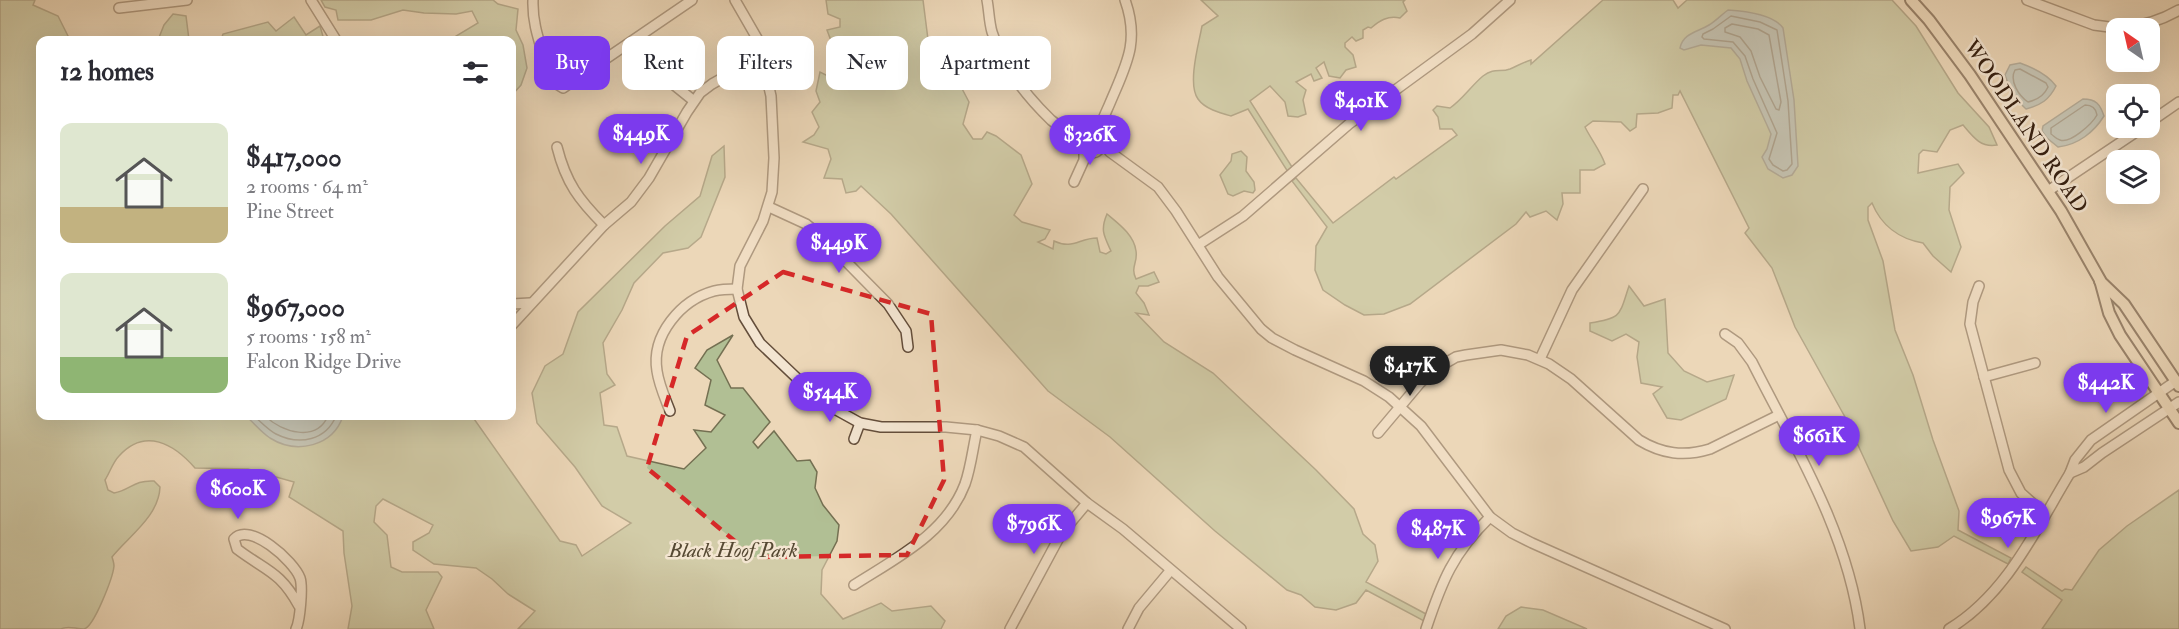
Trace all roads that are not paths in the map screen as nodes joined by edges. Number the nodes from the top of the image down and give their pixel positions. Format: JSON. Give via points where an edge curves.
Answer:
{"nodes":[{"id":1,"x":188,"y":0,"type":"edge"},
{"id":2,"x":311,"y":0,"type":"edge"},
{"id":3,"x":533,"y":0,"type":"edge"},
{"id":4,"x":692,"y":0,"type":"edge"},
{"id":5,"x":735,"y":0,"type":"edge"},
{"id":6,"x":987,"y":0,"type":"edge"},
{"id":7,"x":1125,"y":0,"type":"edge"},
{"id":8,"x":1510,"y":0,"type":"edge"},
{"id":9,"x":1911,"y":0,"type":"edge"},
{"id":10,"x":2027,"y":0,"type":"edge"},
{"id":11,"x":120,"y":8,"type":"dead end"},
{"id":12,"x":2179,"y":10,"type":"edge"},
{"id":13,"x":2160,"y":21,"type":"edge"},
{"id":14,"x":2106,"y":27,"type":"edge"},
{"id":15,"x":334,"y":36,"type":"edge"},
{"id":16,"x":757,"y":36,"type":"edge"},
{"id":17,"x":717,"y":81,"type":"edge"},
{"id":18,"x":680,"y":90,"type":"edge"},
{"id":19,"x":770,"y":90,"type":"edge"},
{"id":20,"x":694,"y":101,"type":"junction"},
{"id":21,"x":2179,"y":102,"type":"edge"},
{"id":22,"x":2160,"y":115,"type":"edge"},
{"id":23,"x":1100,"y":124,"type":"junction"},
{"id":24,"x":1068,"y":132,"type":"junction"},
{"id":25,"x":1088,"y":135,"type":"junction"},
{"id":26,"x":2127,"y":138,"type":"edge"},
{"id":27,"x":1100,"y":139,"type":"junction"},
{"id":28,"x":557,"y":147,"type":"dead end"},
{"id":29,"x":1089,"y":150,"type":"junction"},
{"id":30,"x":1110,"y":152,"type":"junction"},
{"id":31,"x":1074,"y":182,"type":"dead end"},
{"id":32,"x":1642,"y":189,"type":"dead end"},
{"id":33,"x":2048,"y":191,"type":"junction"},
{"id":34,"x":769,"y":207,"type":"junction"},
{"id":35,"x":604,"y":225,"type":"junction"},
{"id":36,"x":1198,"y":245,"type":"junction"},
{"id":37,"x":2100,"y":280,"type":"junction"},
{"id":38,"x":1979,"y":286,"type":"dead end"},
{"id":39,"x":737,"y":289,"type":"junction"},
{"id":40,"x":530,"y":303,"type":"junction"},
{"id":41,"x":516,"y":304,"type":"edge"},
{"id":42,"x":516,"y":320,"type":"edge"},
{"id":43,"x":1725,"y":334,"type":"dead end"},
{"id":44,"x":908,"y":347,"type":"dead end"},
{"id":45,"x":1540,"y":359,"type":"junction"},
{"id":46,"x":2035,"y":363,"type":"dead end"},
{"id":47,"x":1984,"y":377,"type":"junction"},
{"id":48,"x":2178,"y":384,"type":"edge"},
{"id":49,"x":2159,"y":394,"type":"junction"},
{"id":50,"x":2179,"y":402,"type":"edge"},
{"id":51,"x":1401,"y":406,"type":"junction"},
{"id":52,"x":2169,"y":408,"type":"junction"},
{"id":53,"x":670,"y":411,"type":"dead end"},
{"id":54,"x":1779,"y":415,"type":"junction"},
{"id":55,"x":860,"y":423,"type":"junction"},
{"id":56,"x":2179,"y":423,"type":"edge"},
{"id":57,"x":977,"y":430,"type":"junction"},
{"id":58,"x":1377,"y":433,"type":"dead end"},
{"id":59,"x":854,"y":439,"type":"dead end"},
{"id":60,"x":2070,"y":473,"type":"junction"},
{"id":61,"x":1087,"y":503,"type":"junction"},
{"id":62,"x":2045,"y":514,"type":"junction"},
{"id":63,"x":1490,"y":517,"type":"junction"},
{"id":64,"x":1170,"y":571,"type":"junction"},
{"id":65,"x":854,"y":585,"type":"dead end"},
{"id":66,"x":299,"y":606,"type":"junction"},
{"id":67,"x":296,"y":629,"type":"edge"},
{"id":68,"x":1010,"y":629,"type":"edge"},
{"id":69,"x":1128,"y":629,"type":"edge"},
{"id":70,"x":1241,"y":629,"type":"edge"},
{"id":71,"x":1426,"y":629,"type":"edge"},
{"id":72,"x":1725,"y":629,"type":"edge"},
{"id":73,"x":1860,"y":629,"type":"edge"},
{"id":74,"x":1949,"y":629,"type":"edge"}],
"edges":[{"from":1,"to":11,"type":"street"},
{"from":2,"to":15,"type":"street"},
{"from":3,"to":4,"type":"street","via":[[532,18],[550,80],[563,88]]},
{"from":5,"to":16,"type":"street"},
{"from":6,"to":24,"type":"street","via":[[992,31],[1006,66],[1030,99]]},
{"from":7,"to":23,"type":"street","via":[[1131,35],[1129,58]]},
{"from":8,"to":36,"type":"street","via":[[1472,34],[1349,124],[1243,216]]},
{"from":9,"to":33,"type":"main road","name":"WOODLAND ROAD","via":[[1960,60]]},
{"from":10,"to":14,"type":"street"},
{"from":12,"to":13,"type":"street"},
{"from":17,"to":20,"type":"street"},
{"from":18,"to":20,"type":"street"},
{"from":19,"to":34,"type":"street","via":[[774,158]]},
{"from":20,"to":35,"type":"street","via":[[645,184]]},
{"from":21,"to":22,"type":"street"},
{"from":23,"to":25,"type":"street"},
{"from":23,"to":27,"type":"street"},
{"from":24,"to":25,"type":"street"},
{"from":24,"to":29,"type":"street"},
{"from":25,"to":27,"type":"street"},
{"from":25,"to":29,"type":"street","via":[[1084,140]]},
{"from":26,"to":33,"type":"street"},
{"from":27,"to":29,"type":"street","via":[[1100,148]]},
{"from":27,"to":30,"type":"street"},
{"from":28,"to":35,"type":"street","via":[[568,182]]},
{"from":29,"to":30,"type":"street"},
{"from":29,"to":31,"type":"street"},
{"from":30,"to":36,"type":"street","via":[[1158,187]]},
{"from":32,"to":45,"type":"street","via":[[1572,290]]},
{"from":33,"to":37,"type":"main road","name":"WOODLAND ROAD"},
{"from":34,"to":39,"type":"street","via":[[740,266]]},
{"from":34,"to":44,"type":"street","via":[[806,224],[839,254],[900,319]]},
{"from":35,"to":40,"type":"street"},
{"from":36,"to":51,"type":"street","via":[[1234,298],[1272,338],[1364,381]]},
{"from":37,"to":48,"type":"main road","name":"WOODLAND ROAD","via":[[2124,304]]},
{"from":37,"to":49,"type":"main road","name":"WOODLAND ROAD","via":[[2120,335]]},
{"from":38,"to":47,"type":"street","via":[[1970,324]]},
{"from":39,"to":53,"type":"street","via":[[716,290],[691,301],[665,331],[657,370]]},
{"from":39,"to":55,"type":"street","via":[[744,317],[760,343],[822,402]]},
{"from":40,"to":41,"type":"street"},
{"from":40,"to":42,"type":"street"},
{"from":43,"to":54,"type":"street","via":[[1746,352]]},
{"from":45,"to":51,"type":"street","via":[[1501,350],[1456,357],[1428,376]]},
{"from":45,"to":54,"type":"street","via":[[1571,379],[1639,440],[1661,451],[1686,454],[1710,449]]},
{"from":46,"to":47,"type":"street"},
{"from":47,"to":62,"type":"street","via":[[2012,476],[2021,493]]},
{"from":48,"to":49,"type":"street"},
{"from":49,"to":52,"type":"main road","name":"WOODLAND ROAD"},
{"from":49,"to":60,"type":"street","via":[[2091,441]]},
{"from":50,"to":52,"type":"street"},
{"from":51,"to":58,"type":"street"},
{"from":51,"to":63,"type":"street","via":[[1427,433]]},
{"from":52,"to":56,"type":"main road","name":"WOODLAND ROAD"},
{"from":52,"to":60,"type":"street"},
{"from":54,"to":73,"type":"street","via":[[1837,537]]},
{"from":55,"to":57,"type":"street"},
{"from":55,"to":59,"type":"street"},
{"from":57,"to":61,"type":"street","via":[[1024,447]]},
{"from":57,"to":65,"type":"street","via":[[964,484],[945,518],[918,544]]},
{"from":60,"to":62,"type":"street"},
{"from":61,"to":64,"type":"street"},
{"from":61,"to":68,"type":"street","via":[[1061,534]]},
{"from":62,"to":74,"type":"street","via":[[2001,583],[1973,612]]},
{"from":63,"to":71,"type":"street","via":[[1449,567]]},
{"from":63,"to":72,"type":"street","via":[[1532,543]]},
{"from":64,"to":69,"type":"street","via":[[1139,608]]},
{"from":64,"to":70,"type":"street"},
{"from":66,"to":66,"type":"street","via":[[300,578],[286,558],[255,537],[238,534],[234,539],[237,549],[280,578]]},
{"from":66,"to":67,"type":"street"}]}
